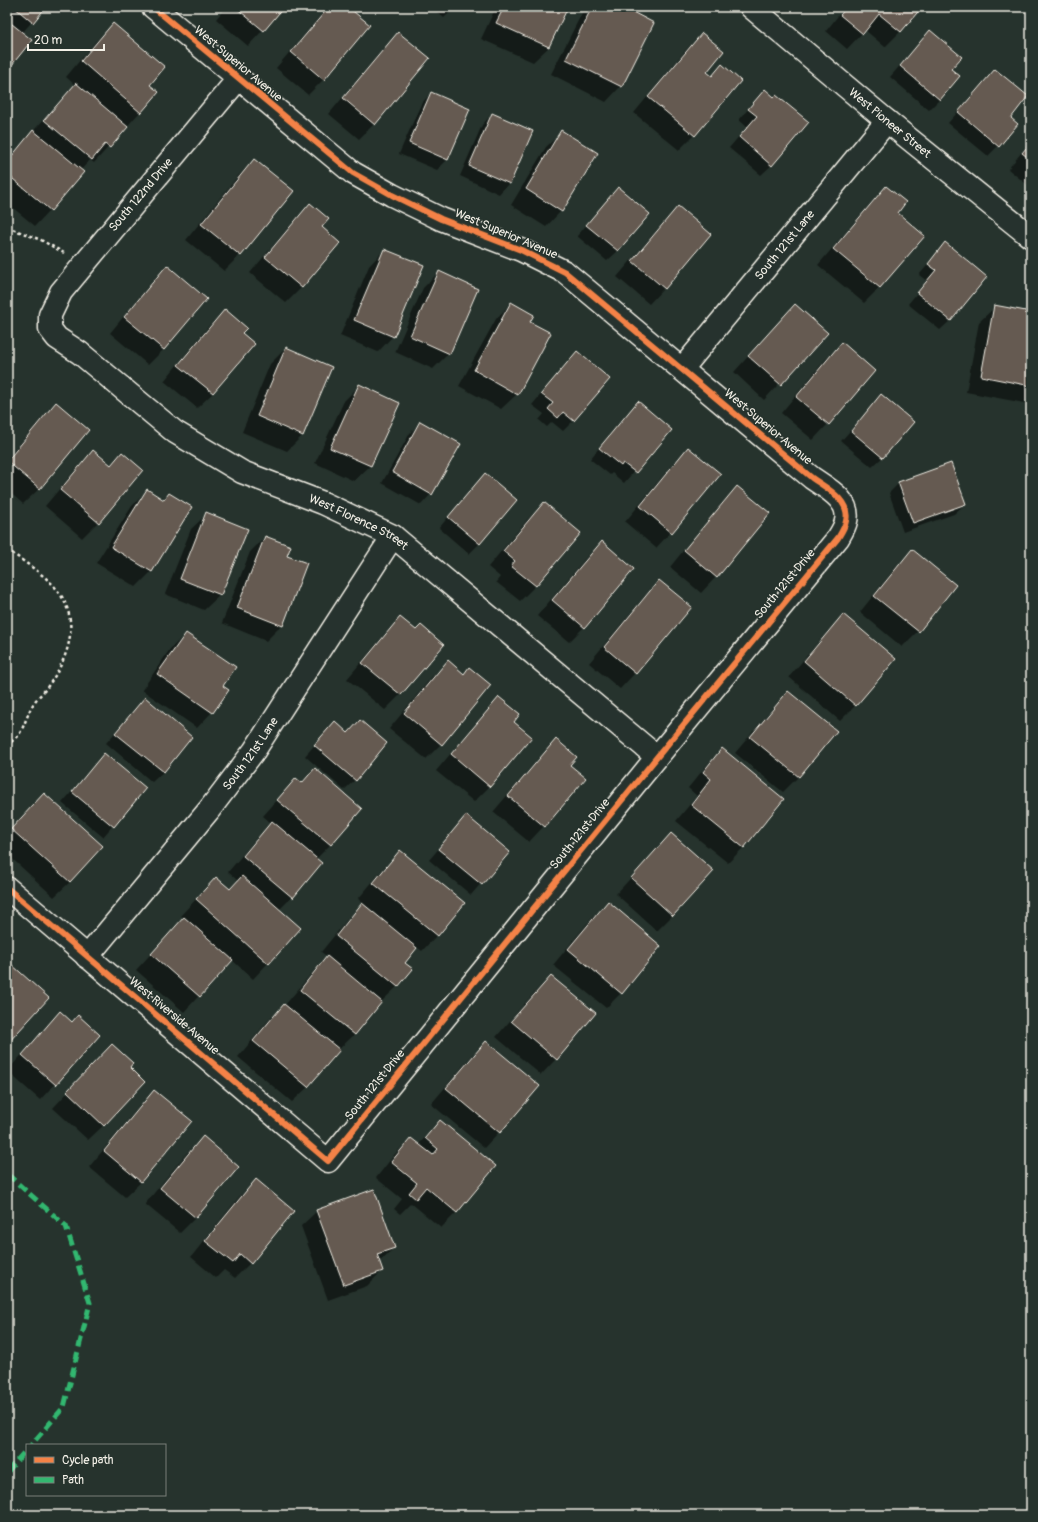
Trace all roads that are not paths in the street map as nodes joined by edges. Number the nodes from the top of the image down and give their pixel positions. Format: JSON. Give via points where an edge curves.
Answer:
{"nodes":[{"id":1,"x":154,"y":7,"type":"edge"},
{"id":2,"x":751,"y":7,"type":"edge"},
{"id":3,"x":238,"y":79,"type":"junction"},
{"id":4,"x":887,"y":122,"type":"junction"},
{"id":5,"x":1031,"y":237,"type":"edge"},
{"id":6,"x":50,"y":315,"type":"joint"},
{"id":7,"x":682,"y":369,"type":"junction"},
{"id":8,"x":847,"y":521,"type":"joint"},
{"id":9,"x":393,"y":536,"type":"junction"},
{"id":10,"x":657,"y":757,"type":"junction"},
{"id":11,"x":7,"y":888,"type":"edge"},
{"id":12,"x":87,"y":957,"type":"junction"},
{"id":13,"x":328,"y":1161,"type":"joint"}],
"edges":[{"from":1,"to":3,"type":"street","name":"West Superior Avenue"},
{"from":2,"to":4,"type":"street","name":"West Pioneer Street"},
{"from":3,"to":6,"type":"street","name":"South 122nd Drive","via":[[60,292]]},
{"from":3,"to":7,"type":"street","name":"West Superior Avenue","via":[[353,173],[441,219],[521,250],[566,272]]},
{"from":4,"to":5,"type":"street","name":"West Pioneer Street"},
{"from":4,"to":7,"type":"street","name":"South 121st Lane"},
{"from":6,"to":9,"type":"street","name":"West Florence Street","via":[[50,329],[57,338],[80,353],[174,432],[242,472],[323,503]]},
{"from":7,"to":8,"type":"street","name":"West Superior Avenue","via":[[838,497],[845,508]]},
{"from":8,"to":10,"type":"street","name":"South 121st Drive","via":[[838,538]]},
{"from":9,"to":10,"type":"street","name":"West Florence Street"},
{"from":9,"to":12,"type":"street","name":"South 121st Lane","via":[[254,751],[209,810]]},
{"from":10,"to":13,"type":"street","name":"South 121st Drive"},
{"from":11,"to":12,"type":"street","name":"West Riverside Avenue"},
{"from":12,"to":13,"type":"street","name":"West Riverside Avenue"}]}
